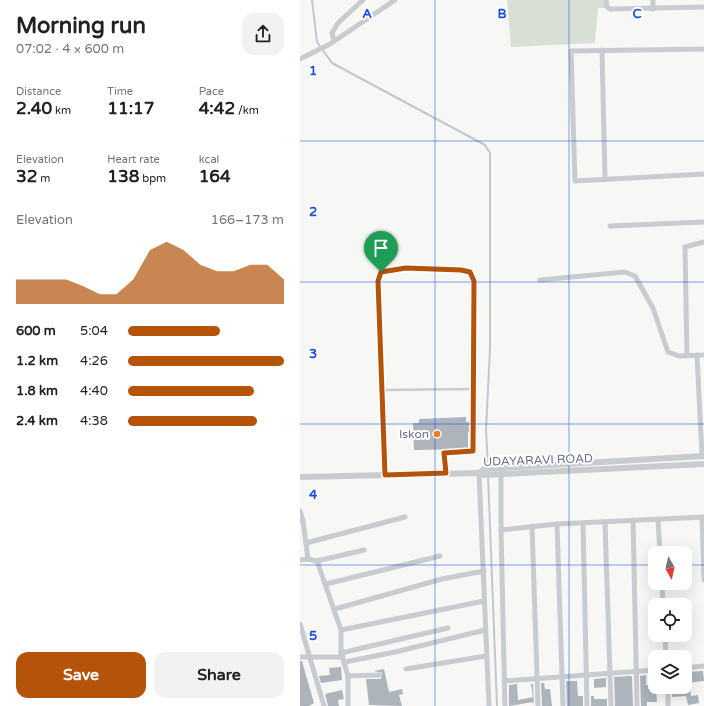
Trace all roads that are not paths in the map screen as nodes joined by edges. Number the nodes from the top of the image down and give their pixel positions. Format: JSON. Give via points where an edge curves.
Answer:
{"nodes":[{"id":1,"x":363,"y":0,"type":"edge"},
{"id":2,"x":395,"y":0,"type":"edge"},
{"id":3,"x":606,"y":0,"type":"edge"},
{"id":4,"x":653,"y":0,"type":"edge"},
{"id":5,"x":692,"y":0,"type":"edge"},
{"id":6,"x":692,"y":7,"type":"junction"},
{"id":7,"x":704,"y":7,"type":"edge"},
{"id":8,"x":653,"y":9,"type":"junction"},
{"id":9,"x":332,"y":42,"type":"junction"},
{"id":10,"x":704,"y":49,"type":"edge"},
{"id":11,"x":602,"y":50,"type":"junction"},
{"id":12,"x":300,"y":59,"type":"edge"},
{"id":13,"x":704,"y":174,"type":"edge"},
{"id":14,"x":605,"y":179,"type":"junction"},
{"id":15,"x":704,"y":222,"type":"edge"},
{"id":16,"x":610,"y":226,"type":"dead end"},
{"id":17,"x":704,"y":242,"type":"edge"},
{"id":18,"x":540,"y":280,"type":"dead end"},
{"id":19,"x":687,"y":355,"type":"junction"},
{"id":20,"x":697,"y":355,"type":"junction"},
{"id":21,"x":704,"y":355,"type":"edge"},
{"id":22,"x":473,"y":389,"type":"junction"},
{"id":23,"x":382,"y":390,"type":"junction"},
{"id":24,"x":703,"y":456,"type":"edge"},
{"id":25,"x":704,"y":464,"type":"edge"},
{"id":26,"x":482,"y":472,"type":"junction"},
{"id":27,"x":500,"y":472,"type":"junction"},
{"id":28,"x":446,"y":473,"type":"junction"},
{"id":29,"x":385,"y":475,"type":"junction"},
{"id":30,"x":300,"y":477,"type":"edge"},
{"id":31,"x":300,"y":511,"type":"edge"},
{"id":32,"x":405,"y":517,"type":"dead end"},
{"id":33,"x":703,"y":517,"type":"edge"},
{"id":34,"x":633,"y":520,"type":"junction"},
{"id":35,"x":658,"y":520,"type":"junction"},
{"id":36,"x":301,"y":521,"type":"edge"},
{"id":37,"x":604,"y":522,"type":"junction"},
{"id":38,"x":583,"y":523,"type":"junction"},
{"id":39,"x":557,"y":524,"type":"junction"},
{"id":40,"x":532,"y":526,"type":"junction"},
{"id":41,"x":501,"y":530,"type":"junction"},
{"id":42,"x":306,"y":543,"type":"junction"},
{"id":43,"x":660,"y":546,"type":"edge"},
{"id":44,"x":364,"y":550,"type":"dead end"},
{"id":45,"x":440,"y":556,"type":"dead end"},
{"id":46,"x":308,"y":559,"type":"junction"},
{"id":47,"x":300,"y":560,"type":"edge"},
{"id":48,"x":317,"y":560,"type":"junction"},
{"id":49,"x":484,"y":571,"type":"junction"},
{"id":50,"x":704,"y":580,"type":"edge"},
{"id":51,"x":326,"y":584,"type":"junction"},
{"id":52,"x":484,"y":601,"type":"junction"},
{"id":53,"x":335,"y":609,"type":"junction"},
{"id":54,"x":300,"y":624,"type":"edge"},
{"id":55,"x":448,"y":628,"type":"dead end"},
{"id":56,"x":340,"y":630,"type":"junction"},
{"id":57,"x":485,"y":630,"type":"junction"},
{"id":58,"x":486,"y":656,"type":"junction"},
{"id":59,"x":300,"y":657,"type":"edge"},
{"id":60,"x":309,"y":657,"type":"junction"},
{"id":61,"x":343,"y":658,"type":"junction"},
{"id":62,"x":704,"y":666,"type":"edge"},
{"id":63,"x":692,"y":667,"type":"edge"},
{"id":64,"x":406,"y":670,"type":"dead end"},
{"id":65,"x":648,"y":670,"type":"edge"},
{"id":66,"x":636,"y":671,"type":"junction"},
{"id":67,"x":610,"y":674,"type":"junction"},
{"id":68,"x":379,"y":675,"type":"dead end"},
{"id":69,"x":587,"y":675,"type":"junction"},
{"id":70,"x":348,"y":676,"type":"junction"},
{"id":71,"x":562,"y":677,"type":"junction"},
{"id":72,"x":538,"y":679,"type":"junction"},
{"id":73,"x":504,"y":681,"type":"junction"},
{"id":74,"x":668,"y":694,"type":"edge"},
{"id":75,"x":324,"y":706,"type":"edge"},
{"id":76,"x":348,"y":706,"type":"edge"},
{"id":77,"x":489,"y":706,"type":"edge"},
{"id":78,"x":505,"y":706,"type":"edge"},
{"id":79,"x":538,"y":706,"type":"edge"},
{"id":80,"x":563,"y":706,"type":"edge"},
{"id":81,"x":587,"y":706,"type":"edge"},
{"id":82,"x":611,"y":706,"type":"edge"},
{"id":83,"x":638,"y":706,"type":"edge"},
{"id":84,"x":668,"y":706,"type":"edge"}],
"edges":[{"from":1,"to":9,"type":"street","via":[[338,23],[332,33]]},
{"from":2,"to":9,"type":"street"},
{"from":3,"to":8,"type":"street","via":[[610,9]]},
{"from":4,"to":8,"type":"street"},
{"from":5,"to":6,"type":"street"},
{"from":6,"to":7,"type":"street"},
{"from":6,"to":8,"type":"street"},
{"from":9,"to":12,"type":"street"},
{"from":10,"to":11,"type":"street"},
{"from":11,"to":14,"type":"street"},
{"from":11,"to":14,"type":"street","via":[[571,50],[575,181]]},
{"from":13,"to":14,"type":"street"},
{"from":15,"to":16,"type":"street"},
{"from":17,"to":19,"type":"street","via":[[685,247]]},
{"from":18,"to":19,"type":"street","via":[[625,272],[635,276],[653,308],[668,352],[679,356]]},
{"from":19,"to":20,"type":"street"},
{"from":20,"to":21,"type":"street"},
{"from":20,"to":24,"type":"street"},
{"from":22,"to":23,"type":"lane"},
{"from":22,"to":23,"type":"lane","via":[[474,281],[470,272],[406,268],[381,272],[378,281]]},
{"from":22,"to":28,"type":"lane","via":[[473,451],[444,453]]},
{"from":23,"to":29,"type":"lane"},
{"from":24,"to":27,"type":"street"},
{"from":25,"to":27,"type":"street","name":"UDAYARAVI ROAD"},
{"from":26,"to":27,"type":"street","name":"UDAYARAVI ROAD"},
{"from":26,"to":28,"type":"street","name":"UDAYARAVI ROAD"},
{"from":26,"to":49,"type":"street"},
{"from":27,"to":41,"type":"street"},
{"from":28,"to":29,"type":"street","name":"UDAYARAVI ROAD"},
{"from":29,"to":30,"type":"street","name":"UDAYARAVI ROAD"},
{"from":31,"to":36,"type":"street"},
{"from":32,"to":42,"type":"street"},
{"from":33,"to":35,"type":"street"},
{"from":33,"to":50,"type":"street"},
{"from":34,"to":35,"type":"street"},
{"from":34,"to":37,"type":"street"},
{"from":34,"to":66,"type":"street"},
{"from":35,"to":43,"type":"street"},
{"from":36,"to":42,"type":"street"},
{"from":37,"to":38,"type":"street"},
{"from":37,"to":67,"type":"street"},
{"from":38,"to":39,"type":"street"},
{"from":38,"to":69,"type":"street"},
{"from":39,"to":40,"type":"street"},
{"from":39,"to":71,"type":"street"},
{"from":40,"to":41,"type":"street"},
{"from":40,"to":72,"type":"street"},
{"from":41,"to":73,"type":"street"},
{"from":42,"to":46,"type":"street"},
{"from":44,"to":48,"type":"street"},
{"from":45,"to":51,"type":"street"},
{"from":46,"to":47,"type":"street"},
{"from":46,"to":48,"type":"street"},
{"from":48,"to":51,"type":"street"},
{"from":49,"to":52,"type":"street"},
{"from":49,"to":53,"type":"street","via":[[442,579]]},
{"from":51,"to":53,"type":"street"},
{"from":52,"to":56,"type":"street"},
{"from":52,"to":57,"type":"street"},
{"from":53,"to":56,"type":"street"},
{"from":54,"to":60,"type":"street"},
{"from":55,"to":61,"type":"street"},
{"from":56,"to":61,"type":"street"},
{"from":57,"to":58,"type":"street"},
{"from":57,"to":61,"type":"street","via":[[395,652]]},
{"from":58,"to":64,"type":"street"},
{"from":58,"to":77,"type":"street"},
{"from":59,"to":60,"type":"street"},
{"from":60,"to":61,"type":"street"},
{"from":60,"to":75,"type":"street"},
{"from":61,"to":70,"type":"street"},
{"from":62,"to":63,"type":"street"},
{"from":65,"to":66,"type":"street"},
{"from":66,"to":67,"type":"street"},
{"from":66,"to":83,"type":"street"},
{"from":67,"to":69,"type":"street"},
{"from":67,"to":82,"type":"street"},
{"from":68,"to":70,"type":"street"},
{"from":69,"to":71,"type":"street"},
{"from":69,"to":81,"type":"street"},
{"from":70,"to":76,"type":"street"},
{"from":71,"to":72,"type":"street"},
{"from":71,"to":80,"type":"street"},
{"from":72,"to":73,"type":"street"},
{"from":72,"to":79,"type":"street"},
{"from":73,"to":78,"type":"street"},
{"from":74,"to":84,"type":"street"}]}
